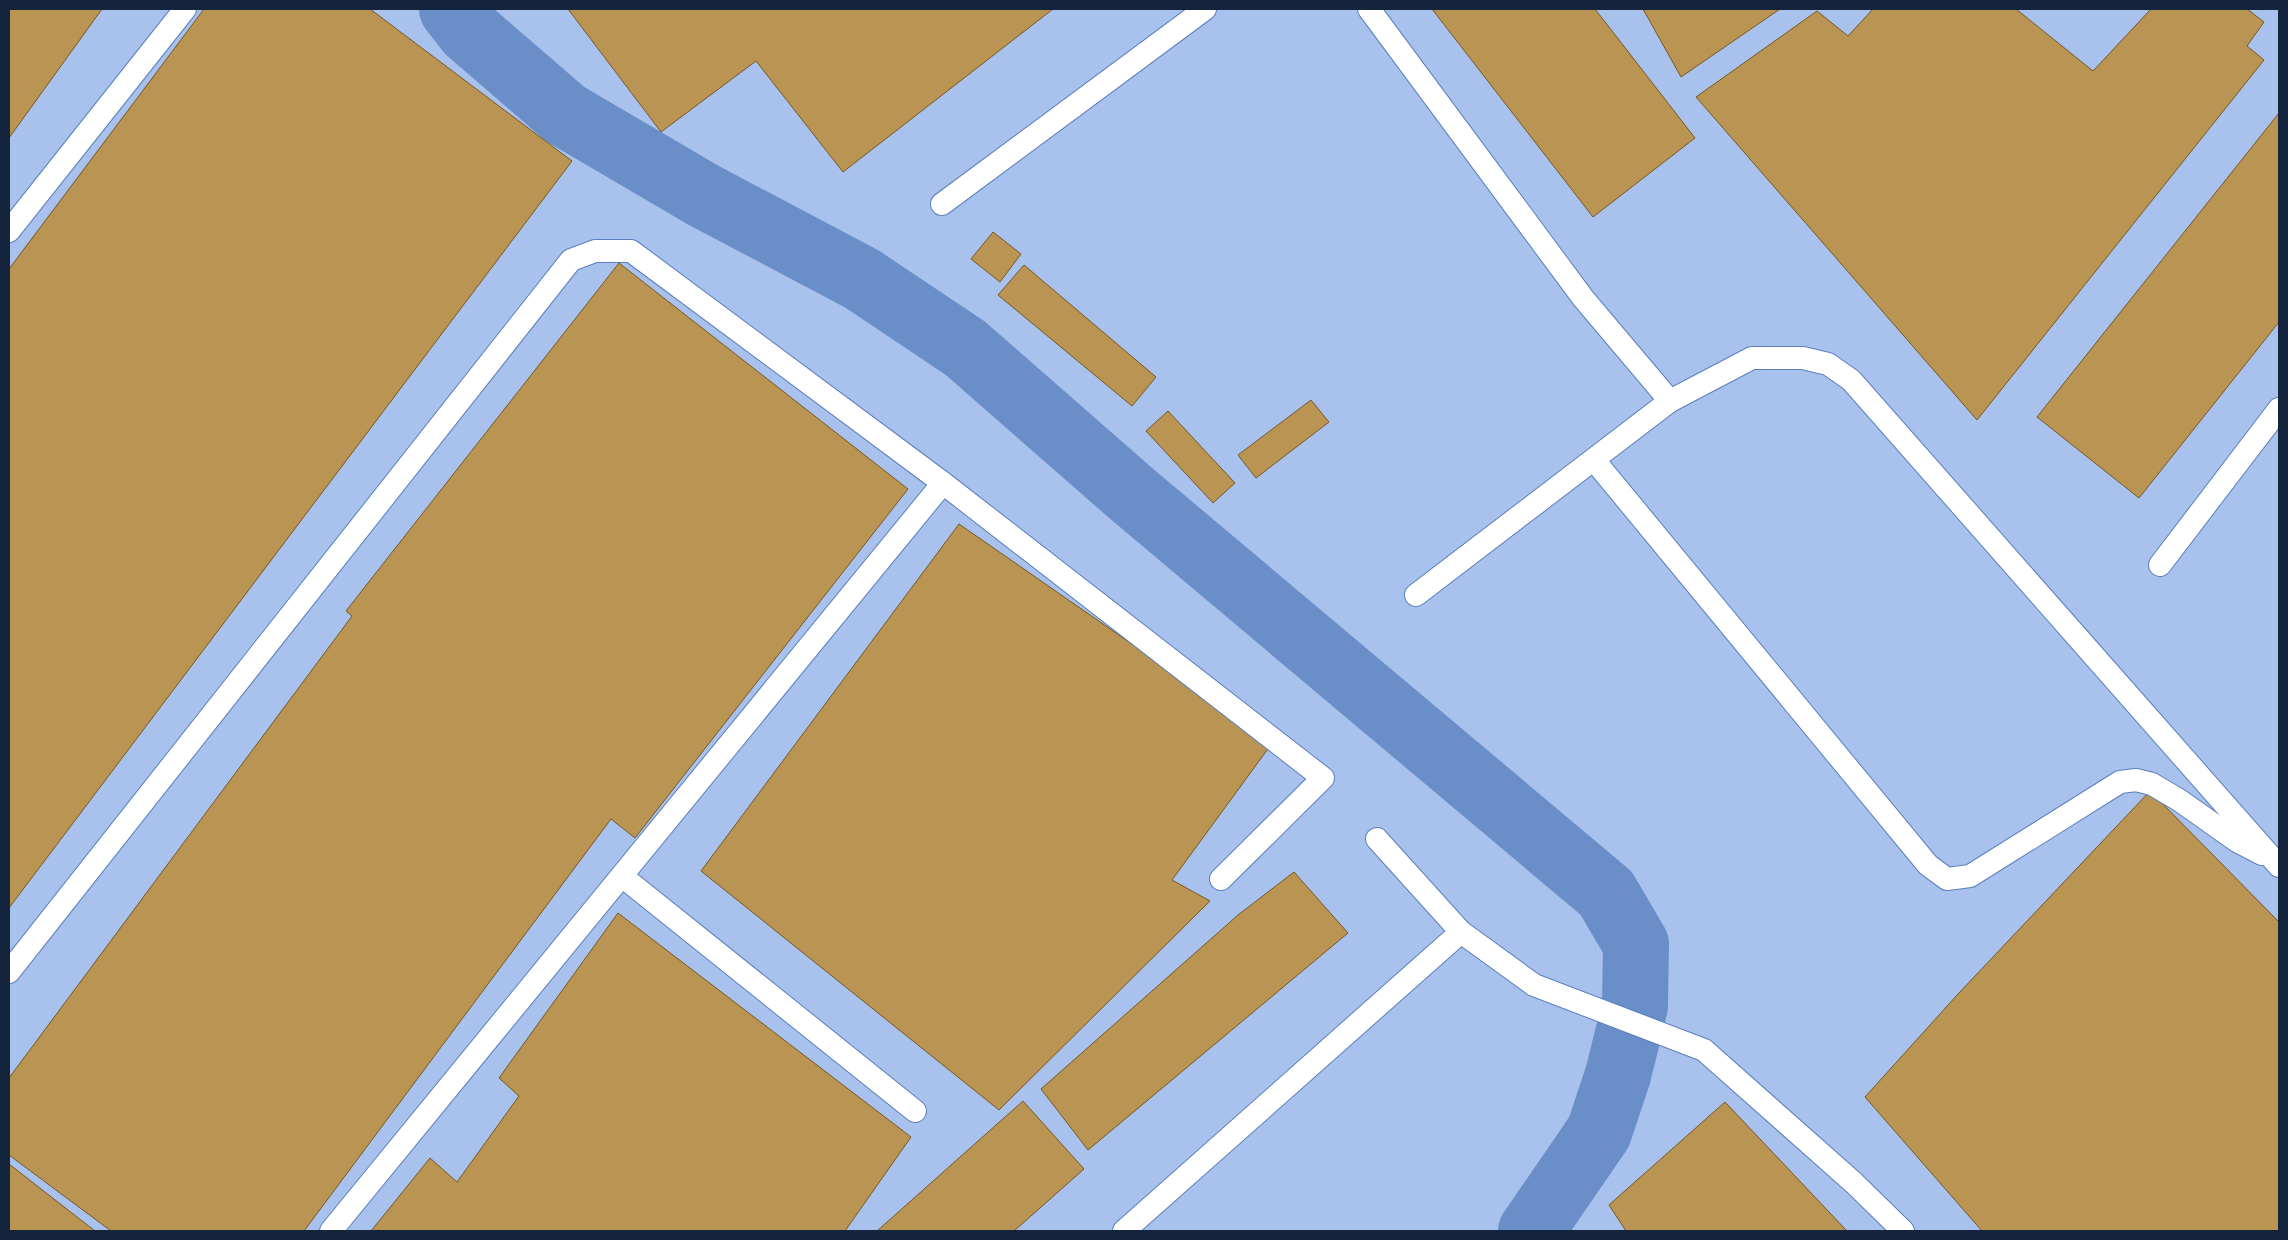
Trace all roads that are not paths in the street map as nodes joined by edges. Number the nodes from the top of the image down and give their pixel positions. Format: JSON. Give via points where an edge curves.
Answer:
{"nodes":[{"id":1,"x":185,"y":9,"type":"edge"},
{"id":2,"x":1205,"y":9,"type":"edge"},
{"id":3,"x":1369,"y":9,"type":"edge"},
{"id":4,"x":942,"y":204,"type":"dead end"},
{"id":5,"x":9,"y":231,"type":"edge"},
{"id":6,"x":1670,"y":401,"type":"junction"},
{"id":7,"x":2279,"y":409,"type":"edge"},
{"id":8,"x":1594,"y":460,"type":"junction"},
{"id":9,"x":943,"y":483,"type":"junction"},
{"id":10,"x":2160,"y":565,"type":"dead end"},
{"id":11,"x":1416,"y":595,"type":"dead end"},
{"id":12,"x":1377,"y":839,"type":"dead end"},
{"id":13,"x":2276,"y":863,"type":"edge"},
{"id":14,"x":623,"y":877,"type":"junction"},
{"id":15,"x":1221,"y":879,"type":"dead end"},
{"id":16,"x":1461,"y":932,"type":"junction"},
{"id":17,"x":9,"y":972,"type":"edge"},
{"id":18,"x":915,"y":1111,"type":"dead end"},
{"id":19,"x":331,"y":1231,"type":"edge"},
{"id":20,"x":1124,"y":1231,"type":"edge"},
{"id":21,"x":1904,"y":1231,"type":"edge"}],
"edges":[{"from":1,"to":5,"type":"lane"},
{"from":2,"to":4,"type":"lane"},
{"from":3,"to":6,"type":"lane","via":[[1583,298]]},
{"from":6,"to":8,"type":"lane"},
{"from":6,"to":13,"type":"lane","via":[[1752,358],[1803,358],[1828,364],[1851,380]]},
{"from":7,"to":10,"type":"lane"},
{"from":8,"to":11,"type":"lane"},
{"from":8,"to":13,"type":"lane","via":[[1928,864],[1947,879],[1970,876],[2120,782],[2136,780],[2152,784],[2179,800],[2237,841]]},
{"from":9,"to":14,"type":"lane"},
{"from":9,"to":15,"type":"lane","via":[[1323,778]]},
{"from":9,"to":17,"type":"lane","via":[[632,252],[595,251],[571,260]]},
{"from":12,"to":16,"type":"lane"},
{"from":14,"to":18,"type":"lane"},
{"from":14,"to":19,"type":"lane"},
{"from":16,"to":20,"type":"lane"},
{"from":16,"to":21,"type":"lane","via":[[1534,985],[1704,1050]]}]}
